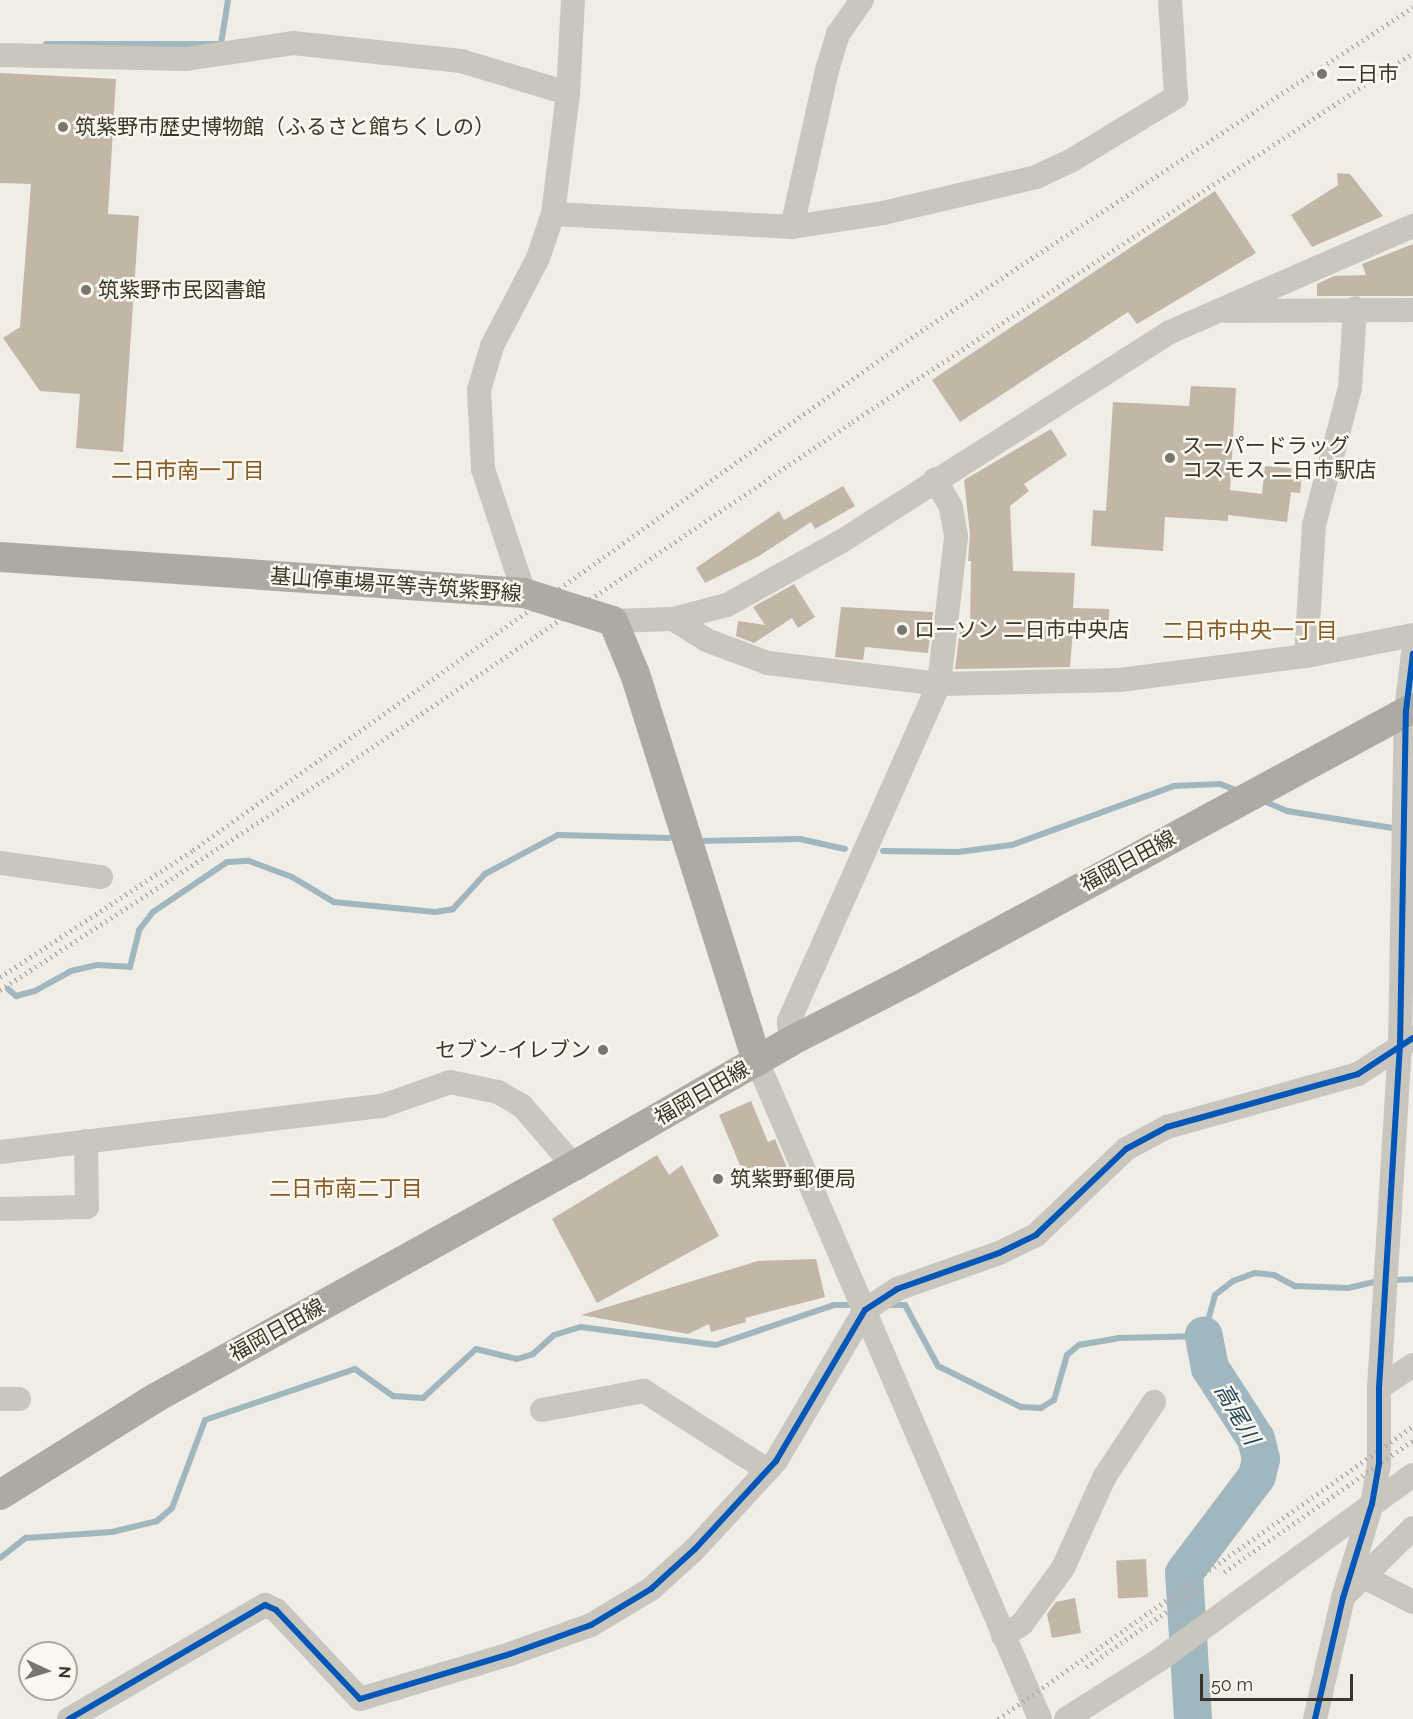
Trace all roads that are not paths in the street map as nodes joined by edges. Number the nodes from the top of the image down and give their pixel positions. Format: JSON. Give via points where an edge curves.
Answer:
{"nodes":[{"id":1,"x":573,"y":0,"type":"edge"},
{"id":2,"x":862,"y":0,"type":"edge"},
{"id":3,"x":1170,"y":0,"type":"edge"},
{"id":4,"x":0,"y":55,"type":"edge"},
{"id":5,"x":568,"y":93,"type":"junction"},
{"id":6,"x":553,"y":214,"type":"junction"},
{"id":7,"x":1413,"y":226,"type":"edge"},
{"id":8,"x":792,"y":227,"type":"junction"},
{"id":9,"x":1355,"y":308,"type":"junction"},
{"id":10,"x":1413,"y":310,"type":"edge"},
{"id":11,"x":1212,"y":311,"type":"junction"},
{"id":12,"x":935,"y":479,"type":"junction"},
{"id":13,"x":0,"y":557,"type":"edge"},
{"id":14,"x":524,"y":593,"type":"junction"},
{"id":15,"x":673,"y":619,"type":"junction"},
{"id":16,"x":613,"y":621,"type":"junction"},
{"id":17,"x":1413,"y":635,"type":"edge"},
{"id":18,"x":1413,"y":653,"type":"edge"},
{"id":19,"x":1306,"y":656,"type":"junction"},
{"id":20,"x":939,"y":684,"type":"junction"},
{"id":21,"x":1410,"y":709,"type":"edge"},
{"id":22,"x":0,"y":863,"type":"edge"},
{"id":23,"x":101,"y":877,"type":"dead end"},
{"id":24,"x":791,"y":1041,"type":"junction"},
{"id":25,"x":1407,"y":1042,"type":"edge"},
{"id":26,"x":758,"y":1061,"type":"junction"},
{"id":27,"x":86,"y":1141,"type":"junction"},
{"id":28,"x":0,"y":1152,"type":"edge"},
{"id":29,"x":574,"y":1166,"type":"junction"},
{"id":30,"x":0,"y":1209,"type":"edge"},
{"id":31,"x":866,"y":1310,"type":"junction"},
{"id":32,"x":1413,"y":1365,"type":"edge"},
{"id":33,"x":1379,"y":1388,"type":"junction"},
{"id":34,"x":1154,"y":1402,"type":"dead end"},
{"id":35,"x":542,"y":1410,"type":"dead end"},
{"id":36,"x":767,"y":1470,"type":"junction"},
{"id":37,"x":1413,"y":1475,"type":"edge"},
{"id":38,"x":0,"y":1496,"type":"edge"},
{"id":39,"x":1372,"y":1504,"type":"junction"},
{"id":40,"x":1413,"y":1528,"type":"edge"},
{"id":41,"x":1364,"y":1577,"type":"junction"},
{"id":42,"x":1343,"y":1598,"type":"junction"},
{"id":43,"x":1413,"y":1602,"type":"edge"},
{"id":44,"x":1003,"y":1636,"type":"junction"},
{"id":45,"x":69,"y":1719,"type":"edge"},
{"id":46,"x":1040,"y":1719,"type":"edge"},
{"id":47,"x":1066,"y":1719,"type":"edge"},
{"id":48,"x":1315,"y":1719,"type":"edge"}],
"edges":[{"from":1,"to":5,"type":"street"},
{"from":2,"to":8,"type":"street","via":[[838,34]]},
{"from":3,"to":8,"type":"street","via":[[1176,97],[1072,160],[1036,177],[883,213]]},
{"from":4,"to":5,"type":"street","via":[[186,59],[293,43],[462,61]]},
{"from":5,"to":6,"type":"street"},
{"from":6,"to":8,"type":"street"},
{"from":6,"to":14,"type":"street","via":[[538,258],[492,346],[479,390],[483,469]]},
{"from":7,"to":11,"type":"street"},
{"from":9,"to":10,"type":"street"},
{"from":9,"to":11,"type":"street"},
{"from":9,"to":19,"type":"street","via":[[1350,388],[1314,525]]},
{"from":11,"to":12,"type":"street","via":[[1150,344]]},
{"from":12,"to":15,"type":"street","via":[[842,541],[761,587],[727,605]]},
{"from":12,"to":20,"type":"street","via":[[951,507],[956,536]]},
{"from":13,"to":14,"type":"main road","name":"基山停車場平等寺筑紫野線"},
{"from":14,"to":16,"type":"main road","name":"基山停車場平等寺筑紫野線"},
{"from":15,"to":16,"type":"street"},
{"from":15,"to":20,"type":"street","via":[[706,640],[768,663]]},
{"from":16,"to":26,"type":"main road","via":[[635,674]]},
{"from":17,"to":19,"type":"street"},
{"from":18,"to":21,"type":"street"},
{"from":19,"to":20,"type":"street","via":[[1120,680]]},
{"from":20,"to":24,"type":"street","via":[[789,1021]]},
{"from":21,"to":24,"type":"main road","name":"福岡日田線"},
{"from":21,"to":25,"type":"street"},
{"from":22,"to":23,"type":"street"},
{"from":24,"to":26,"type":"main road","name":"福岡日田線"},
{"from":25,"to":31,"type":"street","via":[[1358,1074],[1167,1127],[1126,1149],[1036,1235],[999,1253],[897,1289]]},
{"from":25,"to":33,"type":"street"},
{"from":26,"to":29,"type":"main road","name":"福岡日田線"},
{"from":26,"to":31,"type":"street"},
{"from":27,"to":28,"type":"street"},
{"from":27,"to":29,"type":"street","via":[[382,1106],[450,1082],[498,1092],[522,1106]]},
{"from":27,"to":30,"type":"street","via":[[87,1207]]},
{"from":29,"to":38,"type":"main road","name":"福岡日田線","via":[[157,1397]]},
{"from":31,"to":36,"type":"street"},
{"from":31,"to":44,"type":"street"},
{"from":32,"to":33,"type":"street"},
{"from":33,"to":39,"type":"street","via":[[1379,1464]]},
{"from":34,"to":44,"type":"street","via":[[1105,1476],[1063,1568],[1022,1624]]},
{"from":35,"to":36,"type":"street","via":[[644,1391]]},
{"from":36,"to":45,"type":"street","via":[[695,1549],[651,1589],[591,1625],[531,1647],[360,1698],[276,1611],[265,1605]]},
{"from":37,"to":39,"type":"street"},
{"from":39,"to":42,"type":"street"},
{"from":39,"to":47,"type":"street","via":[[1159,1660]]},
{"from":40,"to":41,"type":"street"},
{"from":41,"to":42,"type":"street"},
{"from":41,"to":43,"type":"street"},
{"from":42,"to":48,"type":"street"},
{"from":44,"to":46,"type":"street"}]}
